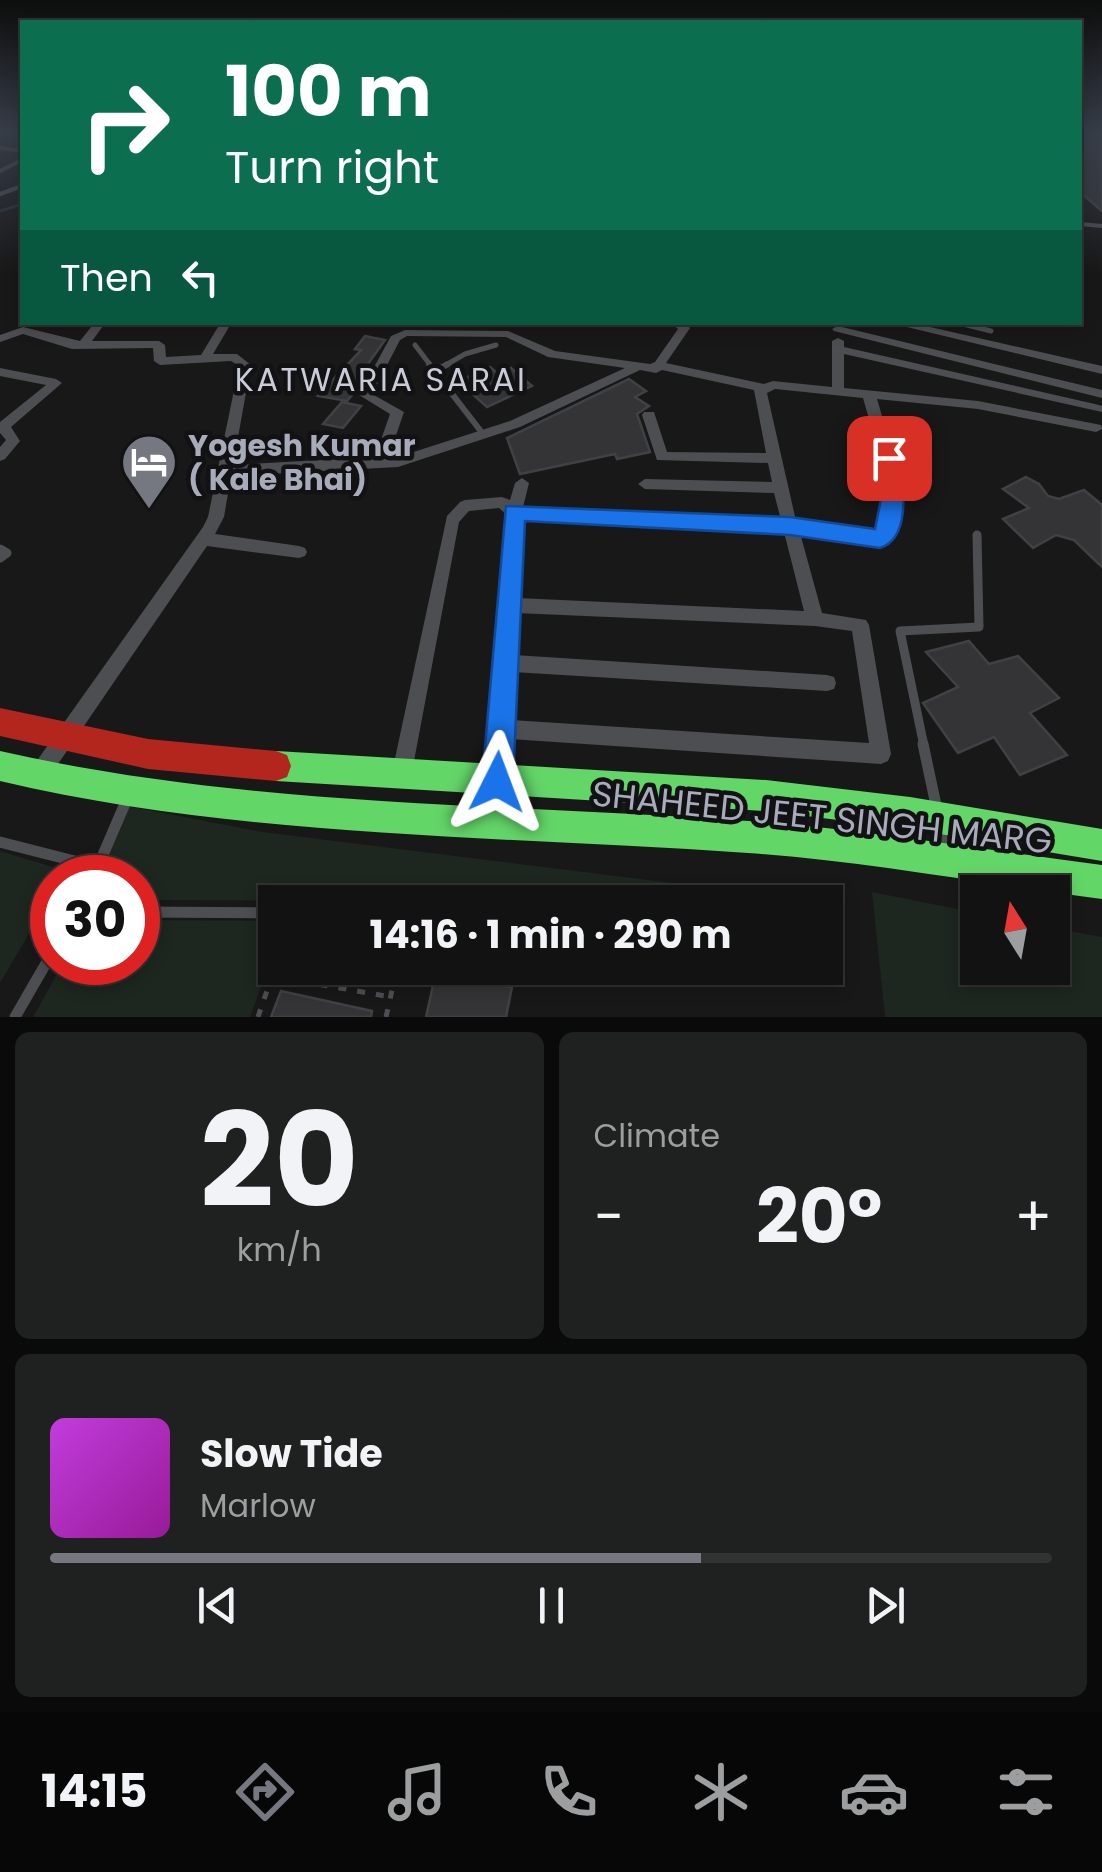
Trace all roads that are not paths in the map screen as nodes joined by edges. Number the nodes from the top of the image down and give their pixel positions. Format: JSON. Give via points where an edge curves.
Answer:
{"nodes":[{"id":1,"x":99,"y":325,"type":"edge"},
{"id":2,"x":224,"y":325,"type":"edge"},
{"id":3,"x":684,"y":325,"type":"edge"},
{"id":4,"x":905,"y":325,"type":"edge"},
{"id":5,"x":967,"y":325,"type":"edge"},
{"id":6,"x":26,"y":326,"type":"edge"},
{"id":7,"x":839,"y":326,"type":"edge"},
{"id":8,"x":407,"y":328,"type":"edge"},
{"id":9,"x":991,"y":331,"type":"dead end"},
{"id":10,"x":0,"y":338,"type":"edge"},
{"id":11,"x":974,"y":340,"type":"junction"},
{"id":12,"x":496,"y":344,"type":"dead end"},
{"id":13,"x":83,"y":345,"type":"junction"},
{"id":14,"x":415,"y":346,"type":"dead end"},
{"id":15,"x":837,"y":349,"type":"junction"},
{"id":16,"x":205,"y":358,"type":"junction"},
{"id":17,"x":976,"y":363,"type":"junction"},
{"id":18,"x":656,"y":365,"type":"junction"},
{"id":19,"x":639,"y":366,"type":"junction"},
{"id":20,"x":1102,"y":370,"type":"edge"},
{"id":21,"x":435,"y":371,"type":"junction"},
{"id":22,"x":0,"y":372,"type":"edge"},
{"id":23,"x":976,"y":381,"type":"junction"},
{"id":24,"x":762,"y":388,"type":"junction"},
{"id":25,"x":838,"y":390,"type":"junction"},
{"id":26,"x":866,"y":394,"type":"junction"},
{"id":27,"x":1102,"y":394,"type":"edge"},
{"id":28,"x":978,"y":405,"type":"junction"},
{"id":29,"x":1099,"y":409,"type":"dead end"},
{"id":30,"x":649,"y":415,"type":"dead end"},
{"id":31,"x":878,"y":426,"type":"dead end"},
{"id":32,"x":2,"y":428,"type":"edge"},
{"id":33,"x":1096,"y":428,"type":"dead end"},
{"id":34,"x":483,"y":434,"type":"junction"},
{"id":35,"x":0,"y":456,"type":"edge"},
{"id":36,"x":776,"y":458,"type":"junction"},
{"id":37,"x":889,"y":458,"type":"dead end"},
{"id":38,"x":385,"y":460,"type":"junction"},
{"id":39,"x":225,"y":471,"type":"junction"},
{"id":40,"x":522,"y":484,"type":"dead end"},
{"id":41,"x":645,"y":484,"type":"dead end"},
{"id":42,"x":780,"y":488,"type":"junction"},
{"id":43,"x":514,"y":512,"type":"junction"},
{"id":44,"x":790,"y":526,"type":"junction"},
{"id":45,"x":977,"y":535,"type":"dead end"},
{"id":46,"x":204,"y":539,"type":"junction"},
{"id":47,"x":0,"y":548,"type":"edge"},
{"id":48,"x":299,"y":552,"type":"dead end"},
{"id":49,"x":0,"y":558,"type":"edge"},
{"id":50,"x":506,"y":605,"type":"junction"},
{"id":51,"x":815,"y":619,"type":"junction"},
{"id":52,"x":504,"y":663,"type":"junction"},
{"id":53,"x":828,"y":682,"type":"dead end"},
{"id":54,"x":0,"y":722,"type":"edge"},
{"id":55,"x":500,"y":729,"type":"junction"},
{"id":56,"x":64,"y":738,"type":"junction"},
{"id":57,"x":0,"y":766,"type":"edge"},
{"id":58,"x":38,"y":776,"type":"junction"},
{"id":59,"x":402,"y":776,"type":"junction"},
{"id":60,"x":497,"y":782,"type":"junction"},
{"id":61,"x":128,"y":796,"type":"junction"},
{"id":62,"x":939,"y":815,"type":"junction"},
{"id":63,"x":488,"y":824,"type":"junction"},
{"id":64,"x":0,"y":842,"type":"edge"},
{"id":65,"x":1102,"y":845,"type":"edge"},
{"id":66,"x":42,"y":855,"type":"edge"},
{"id":67,"x":103,"y":855,"type":"edge"},
{"id":68,"x":945,"y":860,"type":"junction"},
{"id":69,"x":1102,"y":882,"type":"edge"},
{"id":70,"x":160,"y":912,"type":"edge"},
{"id":71,"x":258,"y":913,"type":"edge"},
{"id":72,"x":34,"y":985,"type":"edge"},
{"id":73,"x":15,"y":1017,"type":"edge"}],
"edges":[{"from":1,"to":13,"type":"street"},
{"from":2,"to":16,"type":"street"},
{"from":3,"to":18,"type":"street"},
{"from":4,"to":11,"type":"street"},
{"from":5,"to":9,"type":"lane"},
{"from":6,"to":10,"type":"street"},
{"from":6,"to":13,"type":"street"},
{"from":7,"to":15,"type":"street"},
{"from":7,"to":17,"type":"street"},
{"from":8,"to":19,"type":"street","via":[[517,336],[552,354]]},
{"from":8,"to":38,"type":"street","via":[[365,395],[397,412]]},
{"from":11,"to":17,"type":"street"},
{"from":11,"to":20,"type":"street"},
{"from":12,"to":21,"type":"lane"},
{"from":13,"to":16,"type":"street","via":[[152,344],[159,345],[160,361]]},
{"from":14,"to":21,"type":"lane"},
{"from":15,"to":23,"type":"street"},
{"from":15,"to":25,"type":"street"},
{"from":16,"to":39,"type":"street","via":[[233,357],[245,365]]},
{"from":17,"to":23,"type":"street"},
{"from":17,"to":27,"type":"street"},
{"from":18,"to":19,"type":"street"},
{"from":18,"to":24,"type":"street"},
{"from":19,"to":34,"type":"street"},
{"from":21,"to":34,"type":"lane"},
{"from":22,"to":32,"type":"street","via":[[56,383]]},
{"from":23,"to":28,"type":"street"},
{"from":23,"to":29,"type":"street"},
{"from":24,"to":25,"type":"street"},
{"from":24,"to":36,"type":"street"},
{"from":25,"to":26,"type":"street"},
{"from":26,"to":28,"type":"street"},
{"from":26,"to":31,"type":"street"},
{"from":28,"to":33,"type":"street"},
{"from":30,"to":36,"type":"street","via":[[662,456]]},
{"from":32,"to":35,"type":"street","via":[[13,440]]},
{"from":34,"to":38,"type":"street","via":[[398,462]]},
{"from":36,"to":42,"type":"street"},
{"from":37,"to":44,"type":"street","via":[[893,494],[886,536]]},
{"from":38,"to":39,"type":"street"},
{"from":39,"to":46,"type":"street","via":[[216,518]]},
{"from":40,"to":43,"type":"street"},
{"from":41,"to":42,"type":"street"},
{"from":42,"to":44,"type":"street"},
{"from":43,"to":44,"type":"street"},
{"from":43,"to":50,"type":"street"},
{"from":43,"to":59,"type":"street","via":[[502,502],[466,506],[452,520]]},
{"from":44,"to":51,"type":"street"},
{"from":45,"to":62,"type":"lane","via":[[979,627],[900,631]]},
{"from":46,"to":48,"type":"street"},
{"from":46,"to":56,"type":"street"},
{"from":47,"to":49,"type":"lane","via":[[6,553]]},
{"from":50,"to":51,"type":"street"},
{"from":50,"to":52,"type":"street"},
{"from":51,"to":55,"type":"street","via":[[860,625],[882,754]]},
{"from":52,"to":53,"type":"street"},
{"from":52,"to":55,"type":"street"},
{"from":54,"to":56,"type":"main road","name":"SHAHEED JEET SINGH MARG"},
{"from":55,"to":60,"type":"street"},
{"from":56,"to":58,"type":"street"},
{"from":56,"to":59,"type":"main road","name":"SHAHEED JEET SINGH MARG","via":[[148,754]]},
{"from":57,"to":58,"type":"main road","name":"SHAHEED JEET SINGH MARG"},
{"from":58,"to":61,"type":"main road","name":"SHAHEED JEET SINGH MARG"},
{"from":59,"to":60,"type":"main road","name":"SHAHEED JEET SINGH MARG"},
{"from":60,"to":62,"type":"main road","name":"SHAHEED JEET SINGH MARG","via":[[716,791]]},
{"from":60,"to":63,"type":"street"},
{"from":61,"to":63,"type":"main road","name":"SHAHEED JEET SINGH MARG"},
{"from":61,"to":67,"type":"lane"},
{"from":62,"to":65,"type":"main road","name":"SHAHEED JEET SINGH MARG"},
{"from":62,"to":68,"type":"lane"},
{"from":63,"to":68,"type":"main road","name":"SHAHEED JEET SINGH MARG","via":[[703,833]]},
{"from":64,"to":66,"type":"lane"},
{"from":68,"to":69,"type":"main road","name":"SHAHEED JEET SINGH MARG"},
{"from":70,"to":71,"type":"lane"},
{"from":72,"to":73,"type":"lane"}]}
